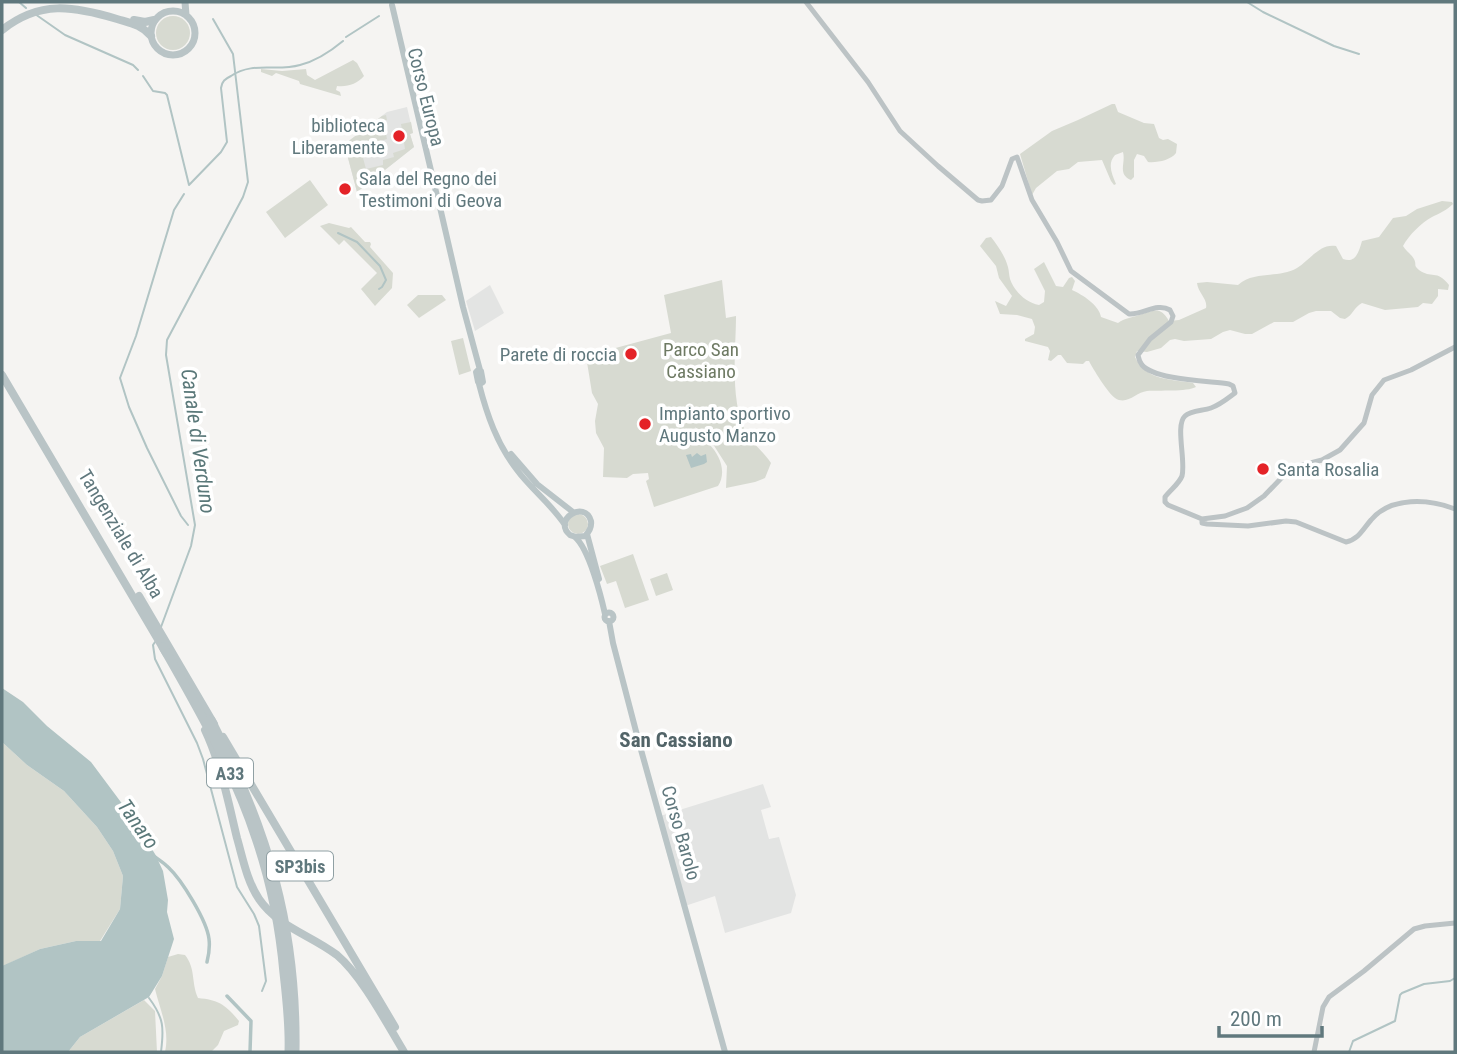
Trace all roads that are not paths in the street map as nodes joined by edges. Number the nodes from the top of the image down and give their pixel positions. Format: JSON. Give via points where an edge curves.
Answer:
{"nodes":[{"id":1,"x":183,"y":2,"type":"edge"},
{"id":2,"x":806,"y":2,"type":"edge"},
{"id":3,"x":389,"y":3,"type":"edge"},
{"id":4,"x":174,"y":10,"type":"junction"},
{"id":5,"x":187,"y":15,"type":"junction"},
{"id":6,"x":155,"y":20,"type":"junction"},
{"id":7,"x":2,"y":28,"type":"edge"},
{"id":8,"x":151,"y":36,"type":"junction"},
{"id":9,"x":437,"y":199,"type":"junction"},
{"id":10,"x":1455,"y":347,"type":"edge"},
{"id":11,"x":2,"y":365,"type":"edge"},
{"id":12,"x":478,"y":371,"type":"junction"},
{"id":13,"x":2,"y":375,"type":"edge"},
{"id":14,"x":480,"y":383,"type":"junction"},
{"id":15,"x":1455,"y":509,"type":"edge"},
{"id":16,"x":573,"y":512,"type":"junction"},
{"id":17,"x":1202,"y":519,"type":"junction"},
{"id":18,"x":565,"y":525,"type":"junction"},
{"id":19,"x":587,"y":534,"type":"junction"},
{"id":20,"x":575,"y":537,"type":"junction"},
{"id":21,"x":608,"y":616,"type":"junction"},
{"id":22,"x":151,"y":621,"type":"junction"},
{"id":23,"x":164,"y":643,"type":"junction"},
{"id":24,"x":211,"y":720,"type":"junction"},
{"id":25,"x":1455,"y":923,"type":"edge"},
{"id":26,"x":284,"y":939,"type":"junction"},
{"id":27,"x":292,"y":1009,"type":"junction"},
{"id":28,"x":289,"y":1052,"type":"edge"},
{"id":29,"x":295,"y":1052,"type":"edge"},
{"id":30,"x":404,"y":1052,"type":"edge"},
{"id":31,"x":410,"y":1052,"type":"edge"},
{"id":32,"x":725,"y":1052,"type":"edge"},
{"id":33,"x":1314,"y":1052,"type":"edge"}],
"edges":[{"from":1,"to":4,"type":"main road"},
{"from":1,"to":5,"type":"main road"},
{"from":2,"to":17,"type":"street","via":[[900,131],[953,179],[978,200],[991,200],[1017,157],[1032,200],[1071,271],[1129,314],[1162,307],[1170,310],[1171,322],[1142,347],[1140,363],[1161,375],[1233,386],[1235,393],[1223,402],[1190,413],[1181,421],[1183,470],[1165,502]]},
{"from":3,"to":9,"type":"main road","name":"Corso Europa"},
{"from":3,"to":9,"type":"main road","name":"Corso Europa"},
{"from":4,"to":5,"type":"main road"},
{"from":4,"to":6,"type":"main road"},
{"from":5,"to":8,"type":"main road","via":[[195,35],[184,52],[163,53]]},
{"from":6,"to":7,"type":"highway","via":[[136,21],[67,4],[28,10]]},
{"from":6,"to":8,"type":"main road"},
{"from":7,"to":8,"type":"highway","via":[[29,13],[67,7],[135,24]]},
{"from":9,"to":12,"type":"main road","name":"Corso Europa"},
{"from":9,"to":12,"type":"main road","name":"Corso Europa"},
{"from":10,"to":17,"type":"street","via":[[1384,380],[1372,395],[1364,423],[1340,450],[1291,468],[1247,509]]},
{"from":11,"to":22,"type":"highway","name":"Tangenziale di Alba","number":"SP3bis"},
{"from":12,"to":14,"type":"main road","via":[[483,379]]},
{"from":13,"to":22,"type":"highway","name":"Tangenziale di Alba","number":"SP3bis"},
{"from":14,"to":16,"type":"main road","via":[[510,453],[537,484]]},
{"from":14,"to":18,"type":"main road","via":[[495,435],[518,471]]},
{"from":15,"to":17,"type":"street","via":[[1430,502],[1393,505],[1346,542],[1296,522],[1248,526],[1207,524]]},
{"from":16,"to":18,"type":"main road"},
{"from":16,"to":19,"type":"main road","via":[[589,517]]},
{"from":18,"to":20,"type":"main road"},
{"from":19,"to":20,"type":"main road"},
{"from":19,"to":21,"type":"main road","name":"Corso Barolo"},
{"from":20,"to":21,"type":"main road","name":"Corso Barolo"},
{"from":21,"to":32,"type":"main road","name":"Corso Barolo"},
{"from":22,"to":23,"type":"highway","name":"Tangenziale di Alba","number":"SP3bis"},
{"from":23,"to":24,"type":"highway","name":"Tangenziale di Alba","number":"SP3bis"},
{"from":23,"to":26,"type":"highway","number":"A33","via":[[230,772],[256,836]]},
{"from":23,"to":30,"type":"highway","via":[[211,745],[244,867],[258,898],[282,922],[341,959]]},
{"from":24,"to":26,"type":"highway","number":"A33","via":[[255,815],[281,903]]},
{"from":24,"to":31,"type":"highway","number":"SP3bis"},
{"from":25,"to":33,"type":"street","via":[[1415,929],[1334,992],[1323,1007]]},
{"from":26,"to":27,"type":"highway","number":"A33"},
{"from":27,"to":28,"type":"highway","number":"A33"},
{"from":27,"to":29,"type":"highway","number":"A33"}]}
